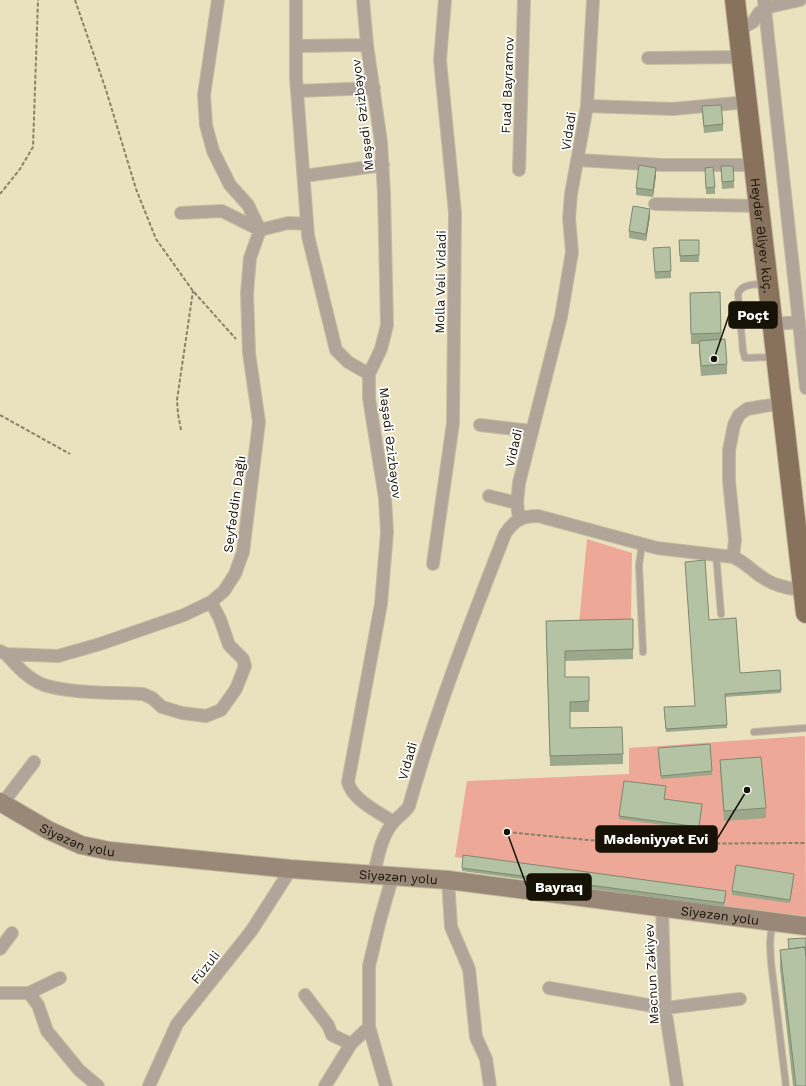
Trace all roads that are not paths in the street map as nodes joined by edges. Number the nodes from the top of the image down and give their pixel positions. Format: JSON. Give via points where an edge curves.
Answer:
{"nodes":[{"id":1,"x":218,"y":0,"type":"edge"},
{"id":2,"x":296,"y":0,"type":"edge"},
{"id":3,"x":363,"y":0,"type":"edge"},
{"id":4,"x":445,"y":0,"type":"edge"},
{"id":5,"x":524,"y":0,"type":"edge"},
{"id":6,"x":593,"y":0,"type":"edge"},
{"id":7,"x":735,"y":0,"type":"edge"},
{"id":8,"x":800,"y":0,"type":"edge"},
{"id":9,"x":764,"y":4,"type":"edge"},
{"id":10,"x":739,"y":30,"type":"junction"},
{"id":11,"x":367,"y":45,"type":"junction"},
{"id":12,"x":296,"y":46,"type":"junction"},
{"id":13,"x":742,"y":56,"type":"junction"},
{"id":14,"x":648,"y":58,"type":"dead end"},
{"id":15,"x":374,"y":88,"type":"junction"},
{"id":16,"x":297,"y":91,"type":"junction"},
{"id":17,"x":747,"y":102,"type":"junction"},
{"id":18,"x":587,"y":106,"type":"junction"},
{"id":19,"x":578,"y":160,"type":"junction"},
{"id":20,"x":383,"y":165,"type":"junction"},
{"id":21,"x":755,"y":165,"type":"junction"},
{"id":22,"x":519,"y":170,"type":"dead end"},
{"id":23,"x":304,"y":176,"type":"junction"},
{"id":24,"x":655,"y":204,"type":"dead end"},
{"id":25,"x":760,"y":206,"type":"junction"},
{"id":26,"x":181,"y":213,"type":"dead end"},
{"id":27,"x":307,"y":224,"type":"junction"},
{"id":28,"x":260,"y":230,"type":"junction"},
{"id":29,"x":769,"y":284,"type":"junction"},
{"id":30,"x":799,"y":322,"type":"junction"},
{"id":31,"x":773,"y":324,"type":"junction"},
{"id":32,"x":777,"y":357,"type":"junction"},
{"id":33,"x":369,"y":374,"type":"junction"},
{"id":34,"x":806,"y":388,"type":"edge"},
{"id":35,"x":783,"y":403,"type":"junction"},
{"id":36,"x":480,"y":425,"type":"dead end"},
{"id":37,"x":531,"y":431,"type":"junction"},
{"id":38,"x":489,"y":496,"type":"dead end"},
{"id":39,"x":517,"y":503,"type":"junction"},
{"id":40,"x":519,"y":518,"type":"junction"},
{"id":41,"x":642,"y":545,"type":"junction"},
{"id":42,"x":716,"y":554,"type":"junction"},
{"id":43,"x":733,"y":557,"type":"junction"},
{"id":44,"x":433,"y":564,"type":"dead end"},
{"id":45,"x":804,"y":591,"type":"junction"},
{"id":46,"x":211,"y":602,"type":"junction"},
{"id":47,"x":806,"y":613,"type":"edge"},
{"id":48,"x":721,"y":614,"type":"dead end"},
{"id":49,"x":643,"y":652,"type":"dead end"},
{"id":50,"x":3,"y":653,"type":"edge"},
{"id":51,"x":806,"y":728,"type":"edge"},
{"id":52,"x":754,"y":732,"type":"dead end"},
{"id":53,"x":34,"y":762,"type":"dead end"},
{"id":54,"x":1,"y":803,"type":"edge"},
{"id":55,"x":393,"y":822,"type":"junction"},
{"id":56,"x":291,"y":869,"type":"junction"},
{"id":57,"x":374,"y":874,"type":"junction"},
{"id":58,"x":393,"y":875,"type":"junction"},
{"id":59,"x":448,"y":880,"type":"junction"},
{"id":60,"x":662,"y":908,"type":"junction"},
{"id":61,"x":772,"y":923,"type":"junction"},
{"id":62,"x":806,"y":926,"type":"edge"},
{"id":63,"x":12,"y":933,"type":"dead end"},
{"id":64,"x":0,"y":949,"type":"edge"},
{"id":65,"x":60,"y":978,"type":"dead end"},
{"id":66,"x":549,"y":988,"type":"dead end"},
{"id":67,"x":0,"y":993,"type":"edge"},
{"id":68,"x":29,"y":993,"type":"junction"},
{"id":69,"x":304,"y":995,"type":"dead end"},
{"id":70,"x":740,"y":999,"type":"dead end"},
{"id":71,"x":665,"y":1008,"type":"junction"},
{"id":72,"x":370,"y":1027,"type":"junction"},
{"id":73,"x":351,"y":1044,"type":"junction"},
{"id":74,"x":98,"y":1086,"type":"edge"},
{"id":75,"x":148,"y":1086,"type":"edge"},
{"id":76,"x":325,"y":1086,"type":"edge"},
{"id":77,"x":386,"y":1086,"type":"edge"},
{"id":78,"x":490,"y":1086,"type":"edge"},
{"id":79,"x":677,"y":1086,"type":"edge"},
{"id":80,"x":786,"y":1086,"type":"edge"}],
"edges":[{"from":1,"to":28,"type":"street","via":[[204,95],[206,125],[213,151],[230,184],[248,205]]},
{"from":2,"to":12,"type":"street"},
{"from":3,"to":11,"type":"street","name":"Məşədi Əzizbəyov"},
{"from":4,"to":44,"type":"street","name":"Molla Vəli Vidadi","via":[[440,60],[455,213],[453,423]]},
{"from":5,"to":22,"type":"street","name":"Fuad Bayramov"},
{"from":6,"to":18,"type":"street","name":"Vidadi"},
{"from":7,"to":10,"type":"main road","name":"Heydər Əliyev küç."},
{"from":8,"to":9,"type":"street"},
{"from":9,"to":10,"type":"street","via":[[753,22]]},
{"from":9,"to":30,"type":"street"},
{"from":10,"to":13,"type":"main road","name":"Heydər Əliyev küç."},
{"from":11,"to":12,"type":"street"},
{"from":11,"to":15,"type":"street","name":"Məşədi Əzizbəyov"},
{"from":12,"to":16,"type":"street"},
{"from":13,"to":14,"type":"street"},
{"from":13,"to":17,"type":"main road","name":"Heydər Əliyev küç."},
{"from":15,"to":16,"type":"street"},
{"from":15,"to":20,"type":"street","name":"Məşədi Əzizbəyov"},
{"from":16,"to":23,"type":"street"},
{"from":17,"to":18,"type":"street","via":[[673,109]]},
{"from":17,"to":21,"type":"main road","name":"Heydər Əliyev küç."},
{"from":18,"to":19,"type":"street","name":"Vidadi"},
{"from":19,"to":21,"type":"street","via":[[662,165]]},
{"from":19,"to":37,"type":"street","name":"Vidadi","via":[[569,218],[572,252],[561,317]]},
{"from":20,"to":23,"type":"street"},
{"from":20,"to":33,"type":"street","name":"Məşədi Əzizbəyov","via":[[387,325],[381,349]]},
{"from":21,"to":25,"type":"main road","name":"Heydər Əliyev küç."},
{"from":23,"to":27,"type":"street"},
{"from":24,"to":25,"type":"street"},
{"from":25,"to":29,"type":"main road","name":"Heydər Əliyev küç."},
{"from":26,"to":28,"type":"street","via":[[222,211]]},
{"from":27,"to":28,"type":"street","via":[[288,223]]},
{"from":27,"to":33,"type":"street","via":[[336,350],[348,362]]},
{"from":28,"to":46,"type":"street","name":"Seyfəddin Dağlı","via":[[250,258],[247,293],[249,353],[259,422],[243,552],[235,574],[224,591]]},
{"from":29,"to":31,"type":"main road","name":"Heydər Əliyev küç."},
{"from":29,"to":32,"type":"lane","via":[[744,286],[738,294],[743,351],[745,358],[750,359]]},
{"from":30,"to":31,"type":"street"},
{"from":30,"to":34,"type":"street"},
{"from":31,"to":32,"type":"main road","name":"Heydər Əliyev küç."},
{"from":32,"to":35,"type":"main road","name":"Heydər Əliyev küç."},
{"from":33,"to":55,"type":"street","name":"Məşədi Əzizbəyov","via":[[369,398],[385,498],[387,532],[381,604],[348,782],[357,796]]},
{"from":35,"to":43,"type":"street","via":[[747,410],[739,415],[734,425],[729,450],[729,481],[735,540]]},
{"from":35,"to":45,"type":"main road","name":"Heydər Əliyev küç."},
{"from":36,"to":37,"type":"street"},
{"from":37,"to":39,"type":"street","name":"Vidadi"},
{"from":38,"to":39,"type":"street"},
{"from":39,"to":40,"type":"street","name":"Vidadi"},
{"from":40,"to":41,"type":"street","via":[[538,516]]},
{"from":40,"to":55,"type":"street","name":"Vidadi","via":[[505,534],[458,654],[409,806],[405,813]]},
{"from":41,"to":42,"type":"street"},
{"from":41,"to":49,"type":"lane","via":[[639,565]]},
{"from":42,"to":43,"type":"street"},
{"from":42,"to":48,"type":"lane"},
{"from":43,"to":45,"type":"street","via":[[742,560],[771,583]]},
{"from":45,"to":47,"type":"main road","name":"Heydər Əliyev küç."},
{"from":46,"to":50,"type":"street","name":"Seyfəddin Dağlı","via":[[184,616],[58,656]]},
{"from":46,"to":50,"type":"street","via":[[229,645],[243,659],[245,666],[236,689],[221,710],[206,716],[162,707],[143,694],[72,690],[44,684],[25,674]]},
{"from":51,"to":52,"type":"lane"},
{"from":53,"to":54,"type":"street"},
{"from":54,"to":56,"type":"street","name":"Siyəzən yolu","via":[[81,846]]},
{"from":55,"to":57,"type":"street","name":"Vidadi","via":[[384,837]]},
{"from":56,"to":57,"type":"street","name":"Siyəzən yolu"},
{"from":56,"to":75,"type":"street","name":"Füzuli","via":[[252,930],[177,1024]]},
{"from":57,"to":58,"type":"street","name":"Siyəzən yolu"},
{"from":58,"to":59,"type":"street","name":"Siyəzən yolu"},
{"from":58,"to":72,"type":"street","via":[[369,966]]},
{"from":59,"to":60,"type":"street","name":"Siyəzən yolu"},
{"from":59,"to":78,"type":"street","via":[[450,927],[469,969],[476,1037],[486,1059]]},
{"from":60,"to":61,"type":"street","name":"Siyəzən yolu"},
{"from":60,"to":71,"type":"street","name":"Məcnun Zəkiyev"},
{"from":61,"to":62,"type":"street","name":"Siyəzən yolu"},
{"from":61,"to":80,"type":"lane","via":[[771,962]]},
{"from":63,"to":64,"type":"street"},
{"from":65,"to":68,"type":"street"},
{"from":66,"to":71,"type":"street"},
{"from":67,"to":68,"type":"street"},
{"from":68,"to":74,"type":"street","via":[[38,1005],[47,1031],[79,1070]]},
{"from":69,"to":73,"type":"street","via":[[328,1025],[332,1035]]},
{"from":70,"to":71,"type":"street"},
{"from":71,"to":79,"type":"street","name":"Məcnun Zəkiyev"},
{"from":72,"to":73,"type":"street"},
{"from":72,"to":77,"type":"street"},
{"from":73,"to":76,"type":"street"}]}
